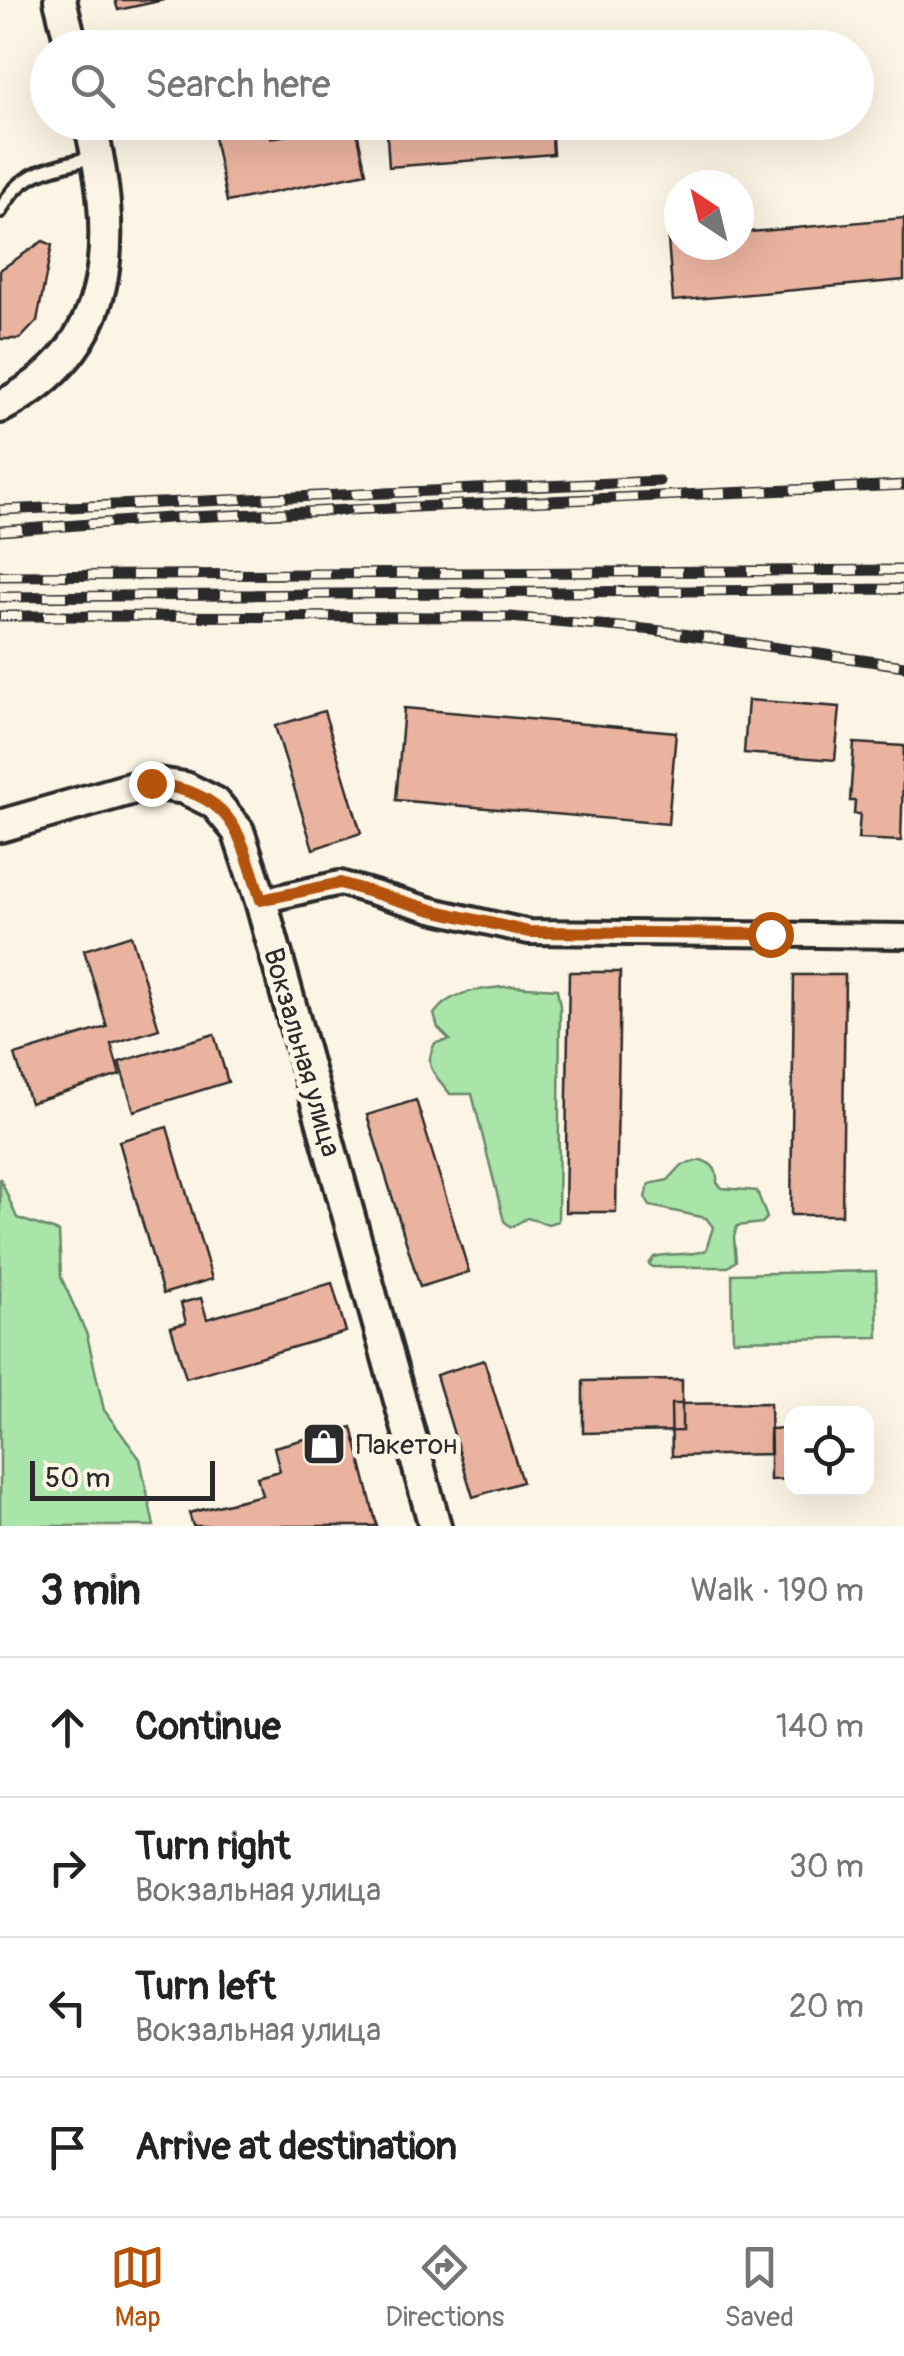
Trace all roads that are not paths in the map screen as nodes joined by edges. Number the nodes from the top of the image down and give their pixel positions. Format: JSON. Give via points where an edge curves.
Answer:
{"nodes":[{"id":1,"x":60,"y":0,"type":"edge"},
{"id":2,"x":68,"y":30,"type":"edge"},
{"id":3,"x":94,"y":140,"type":"edge"},
{"id":4,"x":98,"y":156,"type":"junction"},
{"id":5,"x":0,"y":211,"type":"edge"},
{"id":6,"x":0,"y":407,"type":"edge"},
{"id":7,"x":0,"y":826,"type":"edge"},
{"id":8,"x":261,"y":900,"type":"junction"},
{"id":9,"x":904,"y":936,"type":"edge"},
{"id":10,"x":435,"y":1526,"type":"edge"}],
"edges":[{"from":1,"to":2,"type":"main road"},
{"from":3,"to":4,"type":"main road"},
{"from":4,"to":5,"type":"lane","via":[[29,176],[10,190]]},
{"from":4,"to":6,"type":"main road","via":[[106,207],[96,306],[78,340],[39,385]]},
{"from":7,"to":8,"type":"main road","name":"Вокзальная улица","via":[[151,783],[186,788],[215,803],[238,831]]},
{"from":8,"to":9,"type":"street","via":[[340,883],[529,932]]},
{"from":8,"to":10,"type":"main road","name":"Вокзальная улица"}]}
